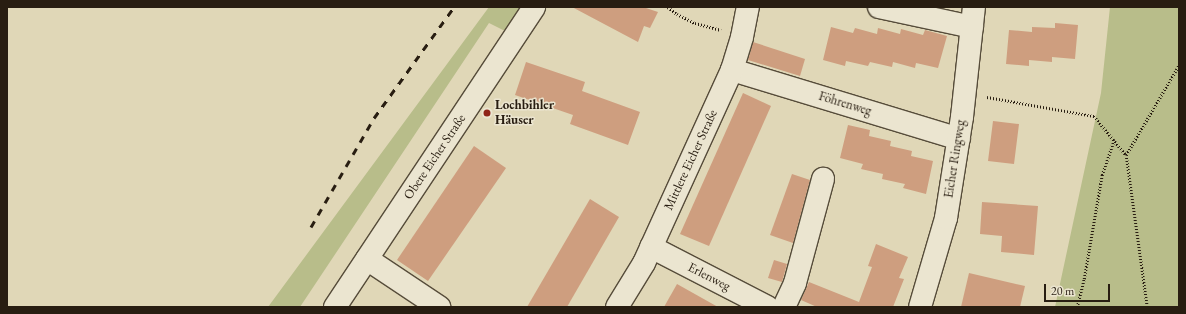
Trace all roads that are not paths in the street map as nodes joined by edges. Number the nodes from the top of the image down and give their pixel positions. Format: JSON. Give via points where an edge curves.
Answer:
{"nodes":[{"id":1,"x":534,"y":7,"type":"edge"},
{"id":2,"x":748,"y":7,"type":"edge"},
{"id":3,"x":879,"y":7,"type":"edge"},
{"id":4,"x":973,"y":17,"type":"edge"},
{"id":5,"x":732,"y":70,"type":"junction"},
{"id":6,"x":959,"y":139,"type":"junction"},
{"id":7,"x":824,"y":179,"type":"dead end"},
{"id":8,"x":651,"y":247,"type":"junction"},
{"id":9,"x":367,"y":259,"type":"junction"},
{"id":10,"x":335,"y":307,"type":"edge"},
{"id":11,"x":439,"y":307,"type":"edge"},
{"id":12,"x":617,"y":307,"type":"edge"},
{"id":13,"x":767,"y":307,"type":"edge"},
{"id":14,"x":784,"y":307,"type":"edge"},
{"id":15,"x":920,"y":307,"type":"edge"}],
"edges":[{"from":1,"to":9,"type":"street","name":"Obere Eicher Straße"},
{"from":2,"to":5,"type":"street","name":"Mittlere Eicher Straße"},
{"from":3,"to":4,"type":"street"},
{"from":4,"to":6,"type":"street","name":"Eicher Ringweg"},
{"from":5,"to":6,"type":"street","name":"Föhrenweg"},
{"from":5,"to":8,"type":"street","name":"Mittlere Eicher Straße"},
{"from":6,"to":15,"type":"street","name":"Eicher Ringweg","via":[[946,218]]},
{"from":7,"to":14,"type":"street","via":[[795,283]]},
{"from":8,"to":12,"type":"street","name":"Mittlere Eicher Straße"},
{"from":8,"to":13,"type":"street","name":"Erlenweg"},
{"from":9,"to":10,"type":"street","name":"Obere Eicher Straße"},
{"from":9,"to":11,"type":"street"}]}
